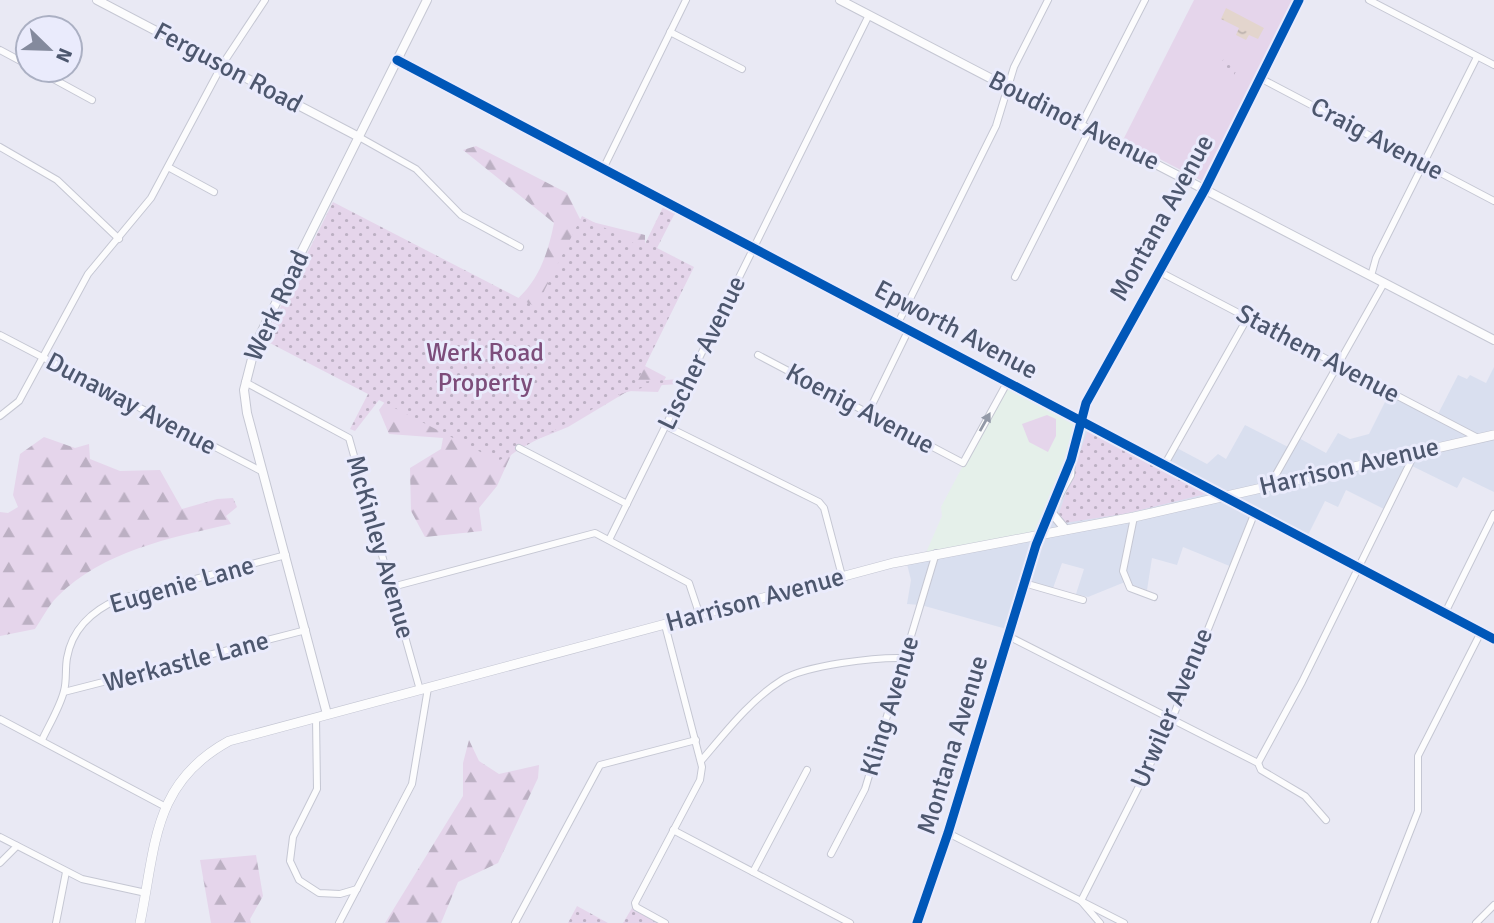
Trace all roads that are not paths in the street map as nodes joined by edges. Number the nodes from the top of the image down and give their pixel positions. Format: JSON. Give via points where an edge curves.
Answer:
{"nodes":[{"id":1,"x":97,"y":0,"type":"edge"},
{"id":2,"x":265,"y":0,"type":"edge"},
{"id":3,"x":427,"y":0,"type":"edge"},
{"id":4,"x":687,"y":0,"type":"edge"},
{"id":5,"x":840,"y":0,"type":"edge"},
{"id":6,"x":1048,"y":0,"type":"edge"},
{"id":7,"x":1145,"y":0,"type":"edge"},
{"id":8,"x":1299,"y":0,"type":"edge"},
{"id":9,"x":1369,"y":0,"type":"edge"},
{"id":10,"x":869,"y":15,"type":"junction"},
{"id":11,"x":670,"y":32,"type":"junction"},
{"id":12,"x":1477,"y":57,"type":"junction"},
{"id":13,"x":397,"y":60,"type":"junction"},
{"id":14,"x":222,"y":65,"type":"junction"},
{"id":15,"x":1494,"y":65,"type":"edge"},
{"id":16,"x":742,"y":69,"type":"dead end"},
{"id":17,"x":1260,"y":78,"type":"junction"},
{"id":18,"x":63,"y":84,"type":"edge"},
{"id":19,"x":1008,"y":88,"type":"junction"},
{"id":20,"x":92,"y":100,"type":"dead end"},
{"id":21,"x":1086,"y":127,"type":"junction"},
{"id":22,"x":359,"y":137,"type":"junction"},
{"id":23,"x":0,"y":147,"type":"edge"},
{"id":24,"x":1423,"y":164,"type":"junction"},
{"id":25,"x":168,"y":167,"type":"junction"},
{"id":26,"x":604,"y":167,"type":"junction"},
{"id":27,"x":1205,"y":189,"type":"junction"},
{"id":28,"x":214,"y":192,"type":"dead end"},
{"id":29,"x":1494,"y":201,"type":"edge"},
{"id":30,"x":119,"y":239,"type":"junction"},
{"id":31,"x":520,"y":247,"type":"dead end"},
{"id":32,"x":755,"y":247,"type":"junction"},
{"id":33,"x":1158,"y":271,"type":"junction"},
{"id":34,"x":1371,"y":276,"type":"junction"},
{"id":35,"x":1015,"y":277,"type":"dead end"},
{"id":36,"x":1384,"y":283,"type":"junction"},
{"id":37,"x":1248,"y":317,"type":"junction"},
{"id":38,"x":898,"y":323,"type":"junction"},
{"id":39,"x":909,"y":329,"type":"junction"},
{"id":40,"x":0,"y":335,"type":"edge"},
{"id":41,"x":1494,"y":340,"type":"edge"},
{"id":42,"x":758,"y":355,"type":"dead end"},
{"id":43,"x":43,"y":357,"type":"junction"},
{"id":44,"x":1338,"y":364,"type":"junction"},
{"id":45,"x":1008,"y":381,"type":"junction"},
{"id":46,"x":245,"y":382,"type":"junction"},
{"id":47,"x":867,"y":413,"type":"junction"},
{"id":48,"x":0,"y":416,"type":"edge"},
{"id":49,"x":1081,"y":420,"type":"junction"},
{"id":50,"x":666,"y":426,"type":"junction"},
{"id":51,"x":1494,"y":435,"type":"edge"},
{"id":52,"x":1479,"y":438,"type":"junction"},
{"id":53,"x":519,"y":449,"type":"dead end"},
{"id":54,"x":1415,"y":453,"type":"junction"},
{"id":55,"x":1165,"y":464,"type":"junction"},
{"id":56,"x":263,"y":472,"type":"junction"},
{"id":57,"x":1270,"y":485,"type":"junction"},
{"id":58,"x":1225,"y":496,"type":"junction"},
{"id":59,"x":627,"y":505,"type":"junction"},
{"id":60,"x":1051,"y":512,"type":"junction"},
{"id":61,"x":1255,"y":512,"type":"junction"},
{"id":62,"x":1494,"y":514,"type":"edge"},
{"id":63,"x":1134,"y":517,"type":"junction"},
{"id":64,"x":1066,"y":530,"type":"junction"},
{"id":65,"x":1040,"y":536,"type":"junction"},
{"id":66,"x":609,"y":540,"type":"junction"},
{"id":67,"x":937,"y":552,"type":"junction"},
{"id":68,"x":286,"y":555,"type":"junction"},
{"id":69,"x":1360,"y":568,"type":"junction"},
{"id":70,"x":842,"y":576,"type":"junction"},
{"id":71,"x":1024,"y":583,"type":"junction"},
{"id":72,"x":392,"y":587,"type":"junction"},
{"id":73,"x":1154,"y":597,"type":"dead end"},
{"id":74,"x":1083,"y":600,"type":"dead end"},
{"id":75,"x":1445,"y":613,"type":"junction"},
{"id":76,"x":699,"y":615,"type":"junction"},
{"id":77,"x":664,"y":625,"type":"junction"},
{"id":78,"x":307,"y":630,"type":"junction"},
{"id":79,"x":1481,"y":632,"type":"junction"},
{"id":80,"x":1008,"y":636,"type":"junction"},
{"id":81,"x":1494,"y":639,"type":"edge"},
{"id":82,"x":905,"y":658,"type":"junction"},
{"id":83,"x":424,"y":689,"type":"junction"},
{"id":84,"x":64,"y":692,"type":"junction"},
{"id":85,"x":327,"y":714,"type":"junction"},
{"id":86,"x":316,"y":717,"type":"junction"},
{"id":87,"x":0,"y":719,"type":"edge"},
{"id":88,"x":1171,"y":719,"type":"junction"},
{"id":89,"x":42,"y":740,"type":"junction"},
{"id":90,"x":696,"y":740,"type":"junction"},
{"id":91,"x":701,"y":761,"type":"junction"},
{"id":92,"x":1258,"y":763,"type":"junction"},
{"id":93,"x":807,"y":770,"type":"dead end"},
{"id":94,"x":164,"y":806,"type":"junction"},
{"id":95,"x":1326,"y":820,"type":"dead end"},
{"id":96,"x":673,"y":830,"type":"junction"},
{"id":97,"x":948,"y":833,"type":"junction"},
{"id":98,"x":0,"y":837,"type":"edge"},
{"id":99,"x":17,"y":846,"type":"junction"},
{"id":100,"x":831,"y":854,"type":"dead end"},
{"id":101,"x":0,"y":863,"type":"edge"},
{"id":102,"x":65,"y":872,"type":"junction"},
{"id":103,"x":753,"y":872,"type":"junction"},
{"id":104,"x":357,"y":888,"type":"junction"},
{"id":105,"x":146,"y":893,"type":"junction"},
{"id":106,"x":1080,"y":901,"type":"junction"},
{"id":107,"x":1494,"y":905,"type":"edge"},
{"id":108,"x":56,"y":923,"type":"edge"},
{"id":109,"x":140,"y":923,"type":"edge"},
{"id":110,"x":339,"y":923,"type":"edge"},
{"id":111,"x":515,"y":923,"type":"edge"},
{"id":112,"x":665,"y":923,"type":"edge"},
{"id":113,"x":850,"y":923,"type":"edge"},
{"id":114,"x":917,"y":923,"type":"edge"},
{"id":115,"x":1100,"y":923,"type":"edge"},
{"id":116,"x":1124,"y":923,"type":"edge"},
{"id":117,"x":1374,"y":923,"type":"edge"},
{"id":118,"x":1476,"y":923,"type":"edge"}],
"edges":[{"from":1,"to":14,"type":"street","name":"Ferguson Road"},
{"from":2,"to":14,"type":"street"},
{"from":3,"to":13,"type":"street","name":"Werk Road"},
{"from":4,"to":11,"type":"street"},
{"from":5,"to":10,"type":"street","name":"Boudinot Avenue"},
{"from":6,"to":19,"type":"street"},
{"from":7,"to":21,"type":"street"},
{"from":8,"to":17,"type":"street","name":"Montana Avenue"},
{"from":9,"to":12,"type":"street"},
{"from":10,"to":19,"type":"street","name":"Boudinot Avenue"},
{"from":10,"to":32,"type":"street","name":"Lischer Avenue"},
{"from":11,"to":16,"type":"street"},
{"from":11,"to":26,"type":"street"},
{"from":12,"to":15,"type":"street"},
{"from":12,"to":24,"type":"street"},
{"from":13,"to":22,"type":"street","name":"Werk Road"},
{"from":13,"to":26,"type":"street","name":"Epworth Avenue"},
{"from":14,"to":22,"type":"street","name":"Ferguson Road"},
{"from":14,"to":25,"type":"street"},
{"from":17,"to":24,"type":"street","name":"Craig Avenue"},
{"from":17,"to":27,"type":"street","name":"Montana Avenue"},
{"from":18,"to":20,"type":"street"},
{"from":19,"to":21,"type":"street","name":"Boudinot Avenue"},
{"from":19,"to":38,"type":"street","via":[[996,126]]},
{"from":21,"to":27,"type":"street","name":"Boudinot Avenue"},
{"from":21,"to":35,"type":"street"},
{"from":22,"to":31,"type":"street","via":[[416,169],[461,215]]},
{"from":22,"to":46,"type":"street","name":"Werk Road","via":[[256,343]]},
{"from":23,"to":30,"type":"street","via":[[57,180]]},
{"from":24,"to":29,"type":"street","name":"Craig Avenue"},
{"from":24,"to":34,"type":"street"},
{"from":25,"to":28,"type":"street"},
{"from":25,"to":30,"type":"street"},
{"from":26,"to":32,"type":"street","name":"Epworth Avenue"},
{"from":27,"to":33,"type":"street","name":"Montana Avenue"},
{"from":27,"to":34,"type":"street","name":"Boudinot Avenue"},
{"from":30,"to":43,"type":"street","via":[[80,285]]},
{"from":32,"to":38,"type":"street","name":"Epworth Avenue"},
{"from":32,"to":50,"type":"street","name":"Lischer Avenue"},
{"from":33,"to":37,"type":"street","name":"Stathem Avenue"},
{"from":33,"to":49,"type":"street","name":"Montana Avenue","via":[[1090,393]]},
{"from":34,"to":36,"type":"street","name":"Boudinot Avenue"},
{"from":36,"to":41,"type":"street","name":"Boudinot Avenue"},
{"from":36,"to":44,"type":"street"},
{"from":37,"to":44,"type":"street","name":"Stathem Avenue"},
{"from":37,"to":55,"type":"street"},
{"from":38,"to":39,"type":"street","name":"Epworth Avenue"},
{"from":39,"to":45,"type":"street","name":"Epworth Avenue"},
{"from":39,"to":47,"type":"street"},
{"from":40,"to":43,"type":"street","name":"Dunaway Avenue"},
{"from":42,"to":47,"type":"street","name":"Koenig Avenue"},
{"from":43,"to":48,"type":"street","via":[[19,401]]},
{"from":43,"to":56,"type":"street","name":"Dunaway Avenue"},
{"from":44,"to":52,"type":"street","name":"Stathem Avenue"},
{"from":44,"to":57,"type":"street"},
{"from":47,"to":45,"type":"street","name":"Koenig Avenue","one_way":true,"via":[[963,463]]},
{"from":45,"to":49,"type":"street","name":"Epworth Avenue"},
{"from":46,"to":56,"type":"street","name":"Werk Road","via":[[247,413]]},
{"from":46,"to":72,"type":"street","name":"McKinley Avenue","via":[[349,438]]},
{"from":49,"to":55,"type":"street","name":"Epworth Avenue"},
{"from":49,"to":60,"type":"street","name":"Montana Avenue"},
{"from":50,"to":59,"type":"street","name":"Lischer Avenue"},
{"from":50,"to":70,"type":"street","via":[[819,502]]},
{"from":51,"to":52,"type":"main road","name":"Harrison Avenue"},
{"from":52,"to":54,"type":"main road","name":"Harrison Avenue"},
{"from":53,"to":59,"type":"street"},
{"from":54,"to":57,"type":"main road","name":"Harrison Avenue"},
{"from":54,"to":69,"type":"street"},
{"from":55,"to":58,"type":"street","name":"Epworth Avenue"},
{"from":56,"to":68,"type":"street","name":"Werk Road"},
{"from":57,"to":58,"type":"main road","name":"Harrison Avenue"},
{"from":58,"to":61,"type":"street","name":"Epworth Avenue"},
{"from":58,"to":63,"type":"main road","name":"Harrison Avenue"},
{"from":59,"to":66,"type":"street","name":"Lischer Avenue"},
{"from":60,"to":64,"type":"street"},
{"from":60,"to":65,"type":"street","name":"Montana Avenue"},
{"from":61,"to":69,"type":"street","name":"Epworth Avenue"},
{"from":61,"to":88,"type":"street","name":"Urwiler Avenue"},
{"from":62,"to":75,"type":"street"},
{"from":63,"to":64,"type":"main road","name":"Harrison Avenue"},
{"from":63,"to":73,"type":"street","via":[[1125,580],[1134,590]]},
{"from":64,"to":65,"type":"main road","name":"Harrison Avenue"},
{"from":65,"to":67,"type":"main road","name":"Harrison Avenue"},
{"from":65,"to":71,"type":"street","name":"Montana Avenue"},
{"from":66,"to":72,"type":"street","via":[[595,533]]},
{"from":66,"to":76,"type":"street","via":[[689,583]]},
{"from":67,"to":70,"type":"main road","name":"Harrison Avenue"},
{"from":67,"to":82,"type":"street","name":"Kling Avenue"},
{"from":68,"to":78,"type":"street","name":"Werk Road"},
{"from":68,"to":84,"type":"street","name":"Eugenie Lane","via":[[118,599],[100,608],[72,640]]},
{"from":69,"to":75,"type":"street","name":"Epworth Avenue"},
{"from":69,"to":92,"type":"street"},
{"from":70,"to":76,"type":"main road","name":"Harrison Avenue"},
{"from":71,"to":74,"type":"street"},
{"from":71,"to":80,"type":"street","name":"Montana Avenue"},
{"from":72,"to":83,"type":"street","name":"McKinley Avenue"},
{"from":75,"to":79,"type":"street","name":"Epworth Avenue"},
{"from":76,"to":77,"type":"main road","name":"Harrison Avenue"},
{"from":77,"to":83,"type":"main road","name":"Harrison Avenue"},
{"from":77,"to":90,"type":"street"},
{"from":78,"to":84,"type":"street","name":"Werkastle Lane"},
{"from":78,"to":85,"type":"street","name":"Werk Road"},
{"from":79,"to":81,"type":"street","name":"Epworth Avenue"},
{"from":79,"to":117,"type":"street","via":[[1418,757],[1416,819]]},
{"from":80,"to":88,"type":"street"},
{"from":80,"to":97,"type":"street","name":"Montana Avenue"},
{"from":82,"to":91,"type":"street","via":[[833,665],[782,680],[734,722]]},
{"from":82,"to":100,"type":"street","name":"Kling Avenue","via":[[865,789]]},
{"from":83,"to":85,"type":"main road","name":"Harrison Avenue"},
{"from":83,"to":104,"type":"street","name":"McKinley Avenue","via":[[412,784]]},
{"from":84,"to":89,"type":"street","name":"Eugenie Lane"},
{"from":85,"to":86,"type":"main road","name":"Harrison Avenue"},
{"from":86,"to":94,"type":"main road","name":"Harrison Avenue","via":[[241,737],[212,750],[184,777]]},
{"from":86,"to":104,"type":"street","via":[[317,789],[293,837],[290,861],[299,880],[312,890],[332,895]]},
{"from":87,"to":89,"type":"street"},
{"from":88,"to":92,"type":"street"},
{"from":88,"to":106,"type":"street","name":"Urwiler Avenue"},
{"from":89,"to":94,"type":"street"},
{"from":90,"to":91,"type":"street"},
{"from":90,"to":111,"type":"street","via":[[600,765]]},
{"from":91,"to":96,"type":"street","via":[[700,780]]},
{"from":92,"to":95,"type":"street","via":[[1261,770],[1311,801]]},
{"from":93,"to":103,"type":"street"},
{"from":94,"to":105,"type":"main road","name":"Harrison Avenue"},
{"from":96,"to":103,"type":"street"},
{"from":96,"to":112,"type":"street","via":[[635,903],[636,908]]},
{"from":97,"to":106,"type":"street"},
{"from":97,"to":114,"type":"street","name":"Montana Avenue"},
{"from":98,"to":99,"type":"street"},
{"from":99,"to":101,"type":"street"},
{"from":99,"to":102,"type":"street"},
{"from":102,"to":105,"type":"street"},
{"from":102,"to":108,"type":"street"},
{"from":103,"to":113,"type":"street"},
{"from":104,"to":110,"type":"street","name":"McKinley Avenue"},
{"from":105,"to":109,"type":"main road","name":"Harrison Avenue"},
{"from":106,"to":115,"type":"street"},
{"from":106,"to":116,"type":"street"},
{"from":107,"to":118,"type":"street"}]}
